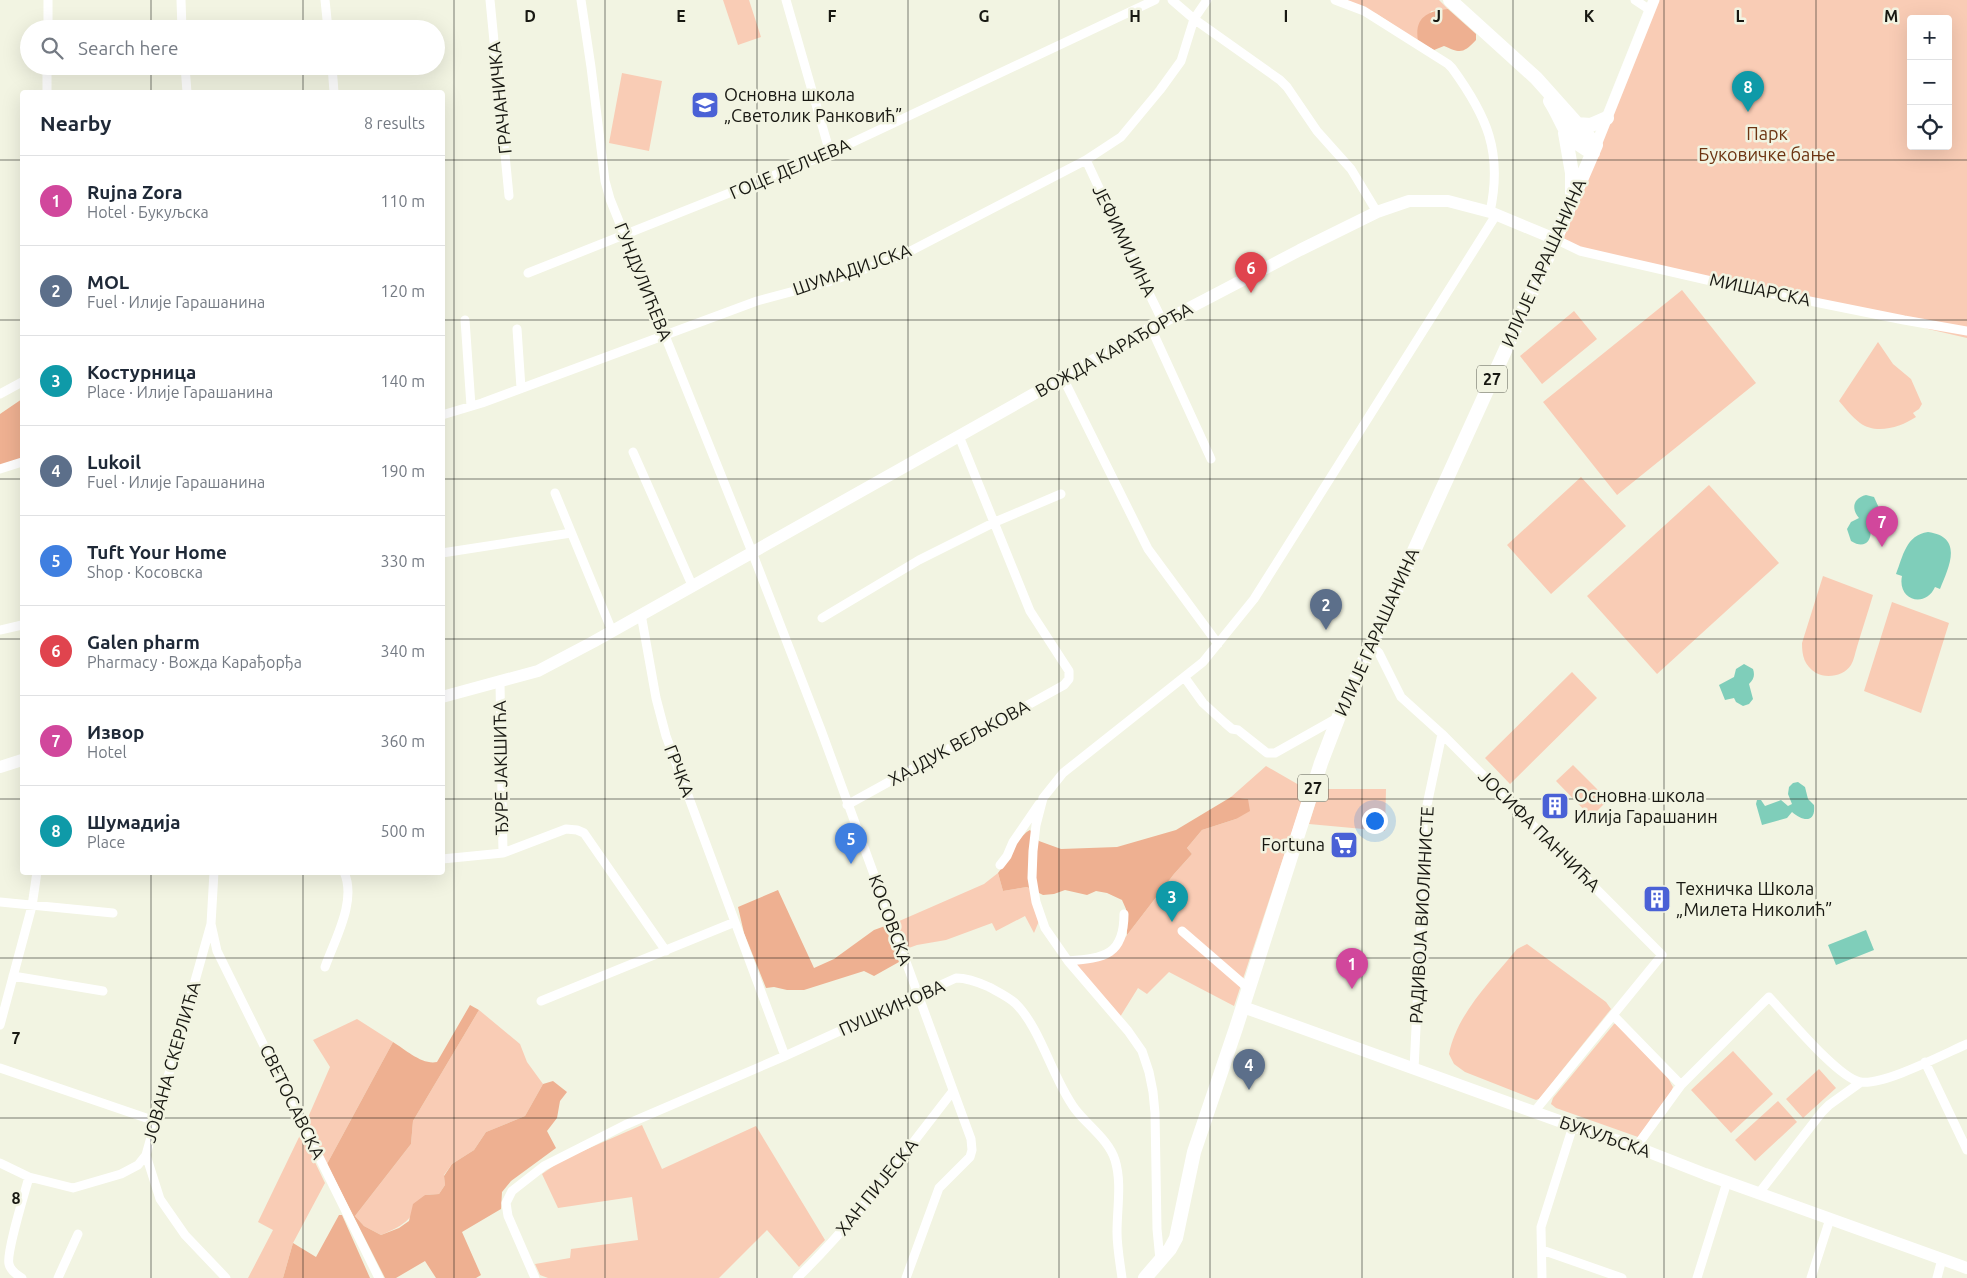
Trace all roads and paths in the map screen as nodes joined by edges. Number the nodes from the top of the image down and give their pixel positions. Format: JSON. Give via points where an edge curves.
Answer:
{"nodes":[{"id":1,"x":48,"y":0,"type":"edge"},
{"id":2,"x":180,"y":0,"type":"edge"},
{"id":3,"x":325,"y":0,"type":"edge"},
{"id":4,"x":490,"y":0,"type":"edge"},
{"id":5,"x":581,"y":0,"type":"edge"},
{"id":6,"x":786,"y":0,"type":"edge"},
{"id":7,"x":1154,"y":0,"type":"edge"},
{"id":8,"x":1172,"y":0,"type":"edge"},
{"id":9,"x":1207,"y":0,"type":"edge"},
{"id":10,"x":1335,"y":0,"type":"edge"},
{"id":11,"x":1450,"y":0,"type":"edge"},
{"id":12,"x":1635,"y":0,"type":"edge"},
{"id":13,"x":1652,"y":5,"type":"edge"},
{"id":14,"x":1194,"y":19,"type":"junction"},
{"id":15,"x":48,"y":20,"type":"edge"},
{"id":16,"x":181,"y":20,"type":"edge"},
{"id":17,"x":327,"y":20,"type":"edge"},
{"id":18,"x":47,"y":75,"type":"edge"},
{"id":19,"x":186,"y":75,"type":"edge"},
{"id":20,"x":333,"y":75,"type":"edge"},
{"id":21,"x":47,"y":90,"type":"edge"},
{"id":22,"x":187,"y":90,"type":"edge"},
{"id":23,"x":334,"y":90,"type":"edge"},
{"id":24,"x":1607,"y":118,"type":"junction"},
{"id":25,"x":1571,"y":128,"type":"junction"},
{"id":26,"x":1594,"y":149,"type":"junction"},
{"id":27,"x":830,"y":153,"type":"junction"},
{"id":28,"x":1086,"y":160,"type":"junction"},
{"id":29,"x":510,"y":196,"type":"dead end"},
{"id":30,"x":1572,"y":198,"type":"junction"},
{"id":31,"x":1377,"y":212,"type":"junction"},
{"id":32,"x":1493,"y":213,"type":"junction"},
{"id":33,"x":624,"y":236,"type":"junction"},
{"id":34,"x":1555,"y":239,"type":"junction"},
{"id":35,"x":528,"y":273,"type":"dead end"},
{"id":36,"x":465,"y":320,"type":"dead end"},
{"id":37,"x":1163,"y":322,"type":"junction"},
{"id":38,"x":1151,"y":328,"type":"junction"},
{"id":39,"x":517,"y":329,"type":"dead end"},
{"id":40,"x":1967,"y":331,"type":"edge"},
{"id":41,"x":664,"y":334,"type":"junction"},
{"id":42,"x":1063,"y":378,"type":"junction"},
{"id":43,"x":20,"y":383,"type":"edge"},
{"id":44,"x":522,"y":388,"type":"junction"},
{"id":45,"x":0,"y":394,"type":"edge"},
{"id":46,"x":472,"y":406,"type":"junction"},
{"id":47,"x":445,"y":414,"type":"edge"},
{"id":48,"x":959,"y":436,"type":"junction"},
{"id":49,"x":633,"y":452,"type":"dead end"},
{"id":50,"x":1210,"y":459,"type":"dead end"},
{"id":51,"x":20,"y":463,"type":"edge"},
{"id":52,"x":0,"y":469,"type":"edge"},
{"id":53,"x":556,"y":493,"type":"dead end"},
{"id":54,"x":1061,"y":494,"type":"dead end"},
{"id":55,"x":995,"y":522,"type":"junction"},
{"id":56,"x":571,"y":533,"type":"junction"},
{"id":57,"x":445,"y":552,"type":"edge"},
{"id":58,"x":752,"y":552,"type":"junction"},
{"id":59,"x":692,"y":585,"type":"junction"},
{"id":60,"x":641,"y":614,"type":"junction"},
{"id":61,"x":822,"y":618,"type":"dead end"},
{"id":62,"x":20,"y":625,"type":"edge"},
{"id":63,"x":0,"y":630,"type":"edge"},
{"id":64,"x":612,"y":631,"type":"junction"},
{"id":65,"x":1218,"y":644,"type":"junction"},
{"id":66,"x":1371,"y":646,"type":"junction"},
{"id":67,"x":1185,"y":678,"type":"junction"},
{"id":68,"x":500,"y":683,"type":"junction"},
{"id":69,"x":445,"y":697,"type":"edge"},
{"id":70,"x":1339,"y":716,"type":"junction"},
{"id":71,"x":1442,"y":734,"type":"junction"},
{"id":72,"x":20,"y":761,"type":"edge"},
{"id":73,"x":0,"y":767,"type":"edge"},
{"id":74,"x":1043,"y":798,"type":"junction"},
{"id":75,"x":847,"y":805,"type":"junction"},
{"id":76,"x":503,"y":853,"type":"junction"},
{"id":77,"x":445,"y":859,"type":"edge"},
{"id":78,"x":1000,"y":864,"type":"dead end"},
{"id":79,"x":37,"y":875,"type":"edge"},
{"id":80,"x":214,"y":875,"type":"edge"},
{"id":81,"x":345,"y":875,"type":"edge"},
{"id":82,"x":0,"y":902,"type":"edge"},
{"id":83,"x":32,"y":906,"type":"junction"},
{"id":84,"x":113,"y":913,"type":"dead end"},
{"id":85,"x":1124,"y":914,"type":"dead end"},
{"id":86,"x":735,"y":922,"type":"junction"},
{"id":87,"x":210,"y":924,"type":"junction"},
{"id":88,"x":1182,"y":931,"type":"dead end"},
{"id":89,"x":666,"y":951,"type":"junction"},
{"id":90,"x":1068,"y":961,"type":"junction"},
{"id":91,"x":325,"y":967,"type":"dead end"},
{"id":92,"x":14,"y":976,"type":"junction"},
{"id":93,"x":1249,"y":989,"type":"junction"},
{"id":94,"x":103,"y":991,"type":"dead end"},
{"id":95,"x":918,"y":996,"type":"junction"},
{"id":96,"x":541,"y":1001,"type":"dead end"},
{"id":97,"x":1243,"y":1007,"type":"junction"},
{"id":98,"x":1613,"y":1015,"type":"junction"},
{"id":99,"x":0,"y":1025,"type":"edge"},
{"id":100,"x":1967,"y":1044,"type":"edge"},
{"id":101,"x":785,"y":1056,"type":"junction"},
{"id":102,"x":1925,"y":1062,"type":"junction"},
{"id":103,"x":0,"y":1068,"type":"edge"},
{"id":104,"x":1414,"y":1069,"type":"junction"},
{"id":105,"x":1861,"y":1082,"type":"junction"},
{"id":106,"x":1682,"y":1085,"type":"junction"},
{"id":107,"x":953,"y":1091,"type":"junction"},
{"id":108,"x":1534,"y":1112,"type":"junction"},
{"id":109,"x":155,"y":1121,"type":"junction"},
{"id":110,"x":1573,"y":1126,"type":"junction"},
{"id":111,"x":1963,"y":1131,"type":"edge"},
{"id":112,"x":1636,"y":1147,"type":"junction"},
{"id":113,"x":1967,"y":1150,"type":"edge"},
{"id":114,"x":146,"y":1155,"type":"junction"},
{"id":115,"x":0,"y":1163,"type":"edge"},
{"id":116,"x":29,"y":1177,"type":"junction"},
{"id":117,"x":1727,"y":1182,"type":"junction"},
{"id":118,"x":1759,"y":1194,"type":"junction"},
{"id":119,"x":1830,"y":1219,"type":"junction"},
{"id":120,"x":78,"y":1234,"type":"dead end"},
{"id":121,"x":1542,"y":1250,"type":"junction"},
{"id":122,"x":1942,"y":1259,"type":"junction"},
{"id":123,"x":1160,"y":1260,"type":"junction"},
{"id":124,"x":1967,"y":1268,"type":"edge"},
{"id":125,"x":22,"y":1278,"type":"edge"},
{"id":126,"x":58,"y":1278,"type":"edge"},
{"id":127,"x":226,"y":1278,"type":"edge"},
{"id":128,"x":379,"y":1278,"type":"edge"},
{"id":129,"x":535,"y":1278,"type":"edge"},
{"id":130,"x":797,"y":1278,"type":"edge"},
{"id":131,"x":906,"y":1278,"type":"edge"},
{"id":132,"x":1122,"y":1278,"type":"edge"},
{"id":133,"x":1145,"y":1278,"type":"edge"},
{"id":134,"x":1542,"y":1278,"type":"edge"},
{"id":135,"x":1622,"y":1278,"type":"edge"},
{"id":136,"x":1697,"y":1278,"type":"edge"},
{"id":137,"x":1811,"y":1278,"type":"edge"},
{"id":138,"x":1937,"y":1278,"type":"edge"}],
"edges":[{"from":1,"to":15,"type":"street"},
{"from":2,"to":16,"type":"street"},
{"from":3,"to":17,"type":"street"},
{"from":4,"to":29,"type":"street","name":"ГРАЧАНИЧКА"},
{"from":5,"to":33,"type":"street","name":"ГУНДУЛИЋЕВА","via":[[605,181]]},
{"from":6,"to":27,"type":"street"},
{"from":7,"to":27,"type":"street","name":"ГОЦЕ ДЕЛЧЕВА"},
{"from":8,"to":14,"type":"street"},
{"from":9,"to":14,"type":"street","name":"ШУМАДИЈСКА"},
{"from":10,"to":32,"type":"street","via":[[1364,12],[1452,68],[1474,100],[1491,139]]},
{"from":11,"to":25,"type":"main road","number":"27","via":[[1536,78]]},
{"from":12,"to":13,"type":"street"},
{"from":13,"to":24,"type":"street","name":"ИЛИЈЕ ГАРАШАНИНА"},
{"from":14,"to":28,"type":"street","name":"ШУМАДИЈСКА","via":[[1181,61],[1160,90],[1121,137]]},
{"from":14,"to":31,"type":"street","via":[[1287,87],[1317,131],[1350,169]]},
{"from":18,"to":21,"type":"street"},
{"from":19,"to":22,"type":"street"},
{"from":20,"to":23,"type":"street"},
{"from":24,"to":25,"type":"main road"},
{"from":24,"to":26,"type":"street","name":"ИЛИЈЕ ГАРАШАНИНА"},
{"from":25,"to":26,"type":"main road","number":"27","via":[[1577,145]]},
{"from":25,"to":30,"type":"main road","number":"27"},
{"from":26,"to":30,"type":"main road","name":"ИЛИЈЕ ГАРАШАНИНА"},
{"from":27,"to":33,"type":"street","name":"ГОЦЕ ДЕЛЧЕВА"},
{"from":28,"to":37,"type":"street","name":"ЈЕФИМИЈИНА"},
{"from":28,"to":41,"type":"street","name":"ШУМАДИЈСКА","via":[[899,257]]},
{"from":30,"to":34,"type":"main road","name":"ИЛИЈЕ ГАРАШАНИНА","number":"27"},
{"from":31,"to":32,"type":"main road","name":"ВОЖДА КАРАЂОРЂА","via":[[1409,201],[1434,200],[1460,203]]},
{"from":31,"to":37,"type":"main road","name":"ВОЖДА КАРАЂОРЂА"},
{"from":32,"to":34,"type":"main road","name":"ВОЖДА КАРАЂОРЂА"},
{"from":32,"to":65,"type":"street","via":[[1254,599]]},
{"from":33,"to":35,"type":"street","name":"ГОЦЕ ДЕЛЧЕВА"},
{"from":33,"to":41,"type":"street","name":"ГУНДУЛИЋЕВА"},
{"from":34,"to":40,"type":"street","name":"МИШАРСКА","via":[[1580,251]]},
{"from":34,"to":66,"type":"main road","name":"ИЛИЈЕ ГАРАШАНИНА","number":"27"},
{"from":36,"to":46,"type":"street"},
{"from":37,"to":38,"type":"main road","name":"ВОЖДА КАРАЂОРЂА"},
{"from":38,"to":42,"type":"main road","name":"ВОЖДА КАРАЂОРЂА"},
{"from":38,"to":50,"type":"street"},
{"from":39,"to":44,"type":"street"},
{"from":41,"to":44,"type":"street","name":"ШУМАДИЈСКА"},
{"from":41,"to":58,"type":"street","name":"ГУНДУЛИЋЕВА"},
{"from":42,"to":48,"type":"main road","name":"ВОЖДА КАРАЂОРЂА"},
{"from":42,"to":65,"type":"street","via":[[1148,549]]},
{"from":43,"to":45,"type":"street"},
{"from":44,"to":46,"type":"street","name":"ШУМАДИЈСКА"},
{"from":46,"to":47,"type":"street","name":"ШУМАДИЈСКА"},
{"from":48,"to":55,"type":"street"},
{"from":48,"to":58,"type":"main road","name":"ВОЖДА КАРАЂОРЂА"},
{"from":49,"to":59,"type":"street"},
{"from":51,"to":52,"type":"street"},
{"from":53,"to":56,"type":"street"},
{"from":54,"to":55,"type":"street"},
{"from":55,"to":61,"type":"street","via":[[919,560]]},
{"from":55,"to":75,"type":"street","name":"ХАЈДУК ВЕЉКОВА","via":[[1030,611],[1069,671],[1069,679],[1064,685]]},
{"from":56,"to":57,"type":"street"},
{"from":56,"to":64,"type":"street"},
{"from":58,"to":59,"type":"main road","name":"ВОЖДА КАРАЂОРЂА"},
{"from":58,"to":75,"type":"street","name":"КОСОВСКА"},
{"from":59,"to":60,"type":"main road","name":"ВОЖДА КАРАЂОРЂА"},
{"from":60,"to":64,"type":"main road","name":"ВОЖДА КАРАЂОРЂА"},
{"from":60,"to":86,"type":"street","name":"ГРЧКА","via":[[666,736]]},
{"from":62,"to":63,"type":"street"},
{"from":64,"to":68,"type":"main road","name":"ВОЖДА КАРАЂОРЂА","via":[[538,671]]},
{"from":65,"to":67,"type":"street"},
{"from":66,"to":70,"type":"main road","name":"ИЛИЈЕ ГАРАШАНИНА","number":"27"},
{"from":66,"to":71,"type":"street","name":"ЈОСИФА ПАНЧИЋА","via":[[1379,653],[1401,697]]},
{"from":67,"to":70,"type":"street","via":[[1203,703],[1232,729],[1238,730],[1267,753],[1275,753]]},
{"from":67,"to":74,"type":"street","via":[[1062,773]]},
{"from":68,"to":69,"type":"main road","name":"ВОЖДА КАРАЂОРЂА"},
{"from":68,"to":76,"type":"street","name":"ЂУРЕ ЈАКШИЋА"},
{"from":70,"to":93,"type":"main road","name":"ИЛИЈЕ ГАРАШАНИНА","number":"27"},
{"from":71,"to":98,"type":"street","name":"ЈОСИФА ПАНЧИЋА","via":[[1662,955]]},
{"from":71,"to":104,"type":"street","name":"РАДИВОЈА ВИОЛИНИСТЕ","via":[[1423,824]]},
{"from":72,"to":73,"type":"main road"},
{"from":74,"to":78,"type":"street"},
{"from":74,"to":90,"type":"street","via":[[1036,825],[1032,878],[1036,902],[1046,928]]},
{"from":75,"to":95,"type":"street","name":"КОСОВСКА"},
{"from":76,"to":77,"type":"street"},
{"from":76,"to":89,"type":"street","via":[[566,829],[584,833]]},
{"from":79,"to":83,"type":"street"},
{"from":80,"to":87,"type":"street","name":"ЈОВАНА СКЕРЛИЋА"},
{"from":81,"to":91,"type":"street","via":[[348,902]]},
{"from":82,"to":83,"type":"street"},
{"from":83,"to":84,"type":"street"},
{"from":83,"to":92,"type":"street"},
{"from":85,"to":90,"type":"street","via":[[1124,930],[1116,947],[1096,957]]},
{"from":86,"to":89,"type":"street"},
{"from":86,"to":101,"type":"street","name":"ГРЧКА"},
{"from":87,"to":109,"type":"street","name":"ЈОВАНА СКЕРЛИЋА"},
{"from":87,"to":128,"type":"street","name":"СВЕТОСАВСКА","via":[[216,951]]},
{"from":88,"to":93,"type":"street"},
{"from":89,"to":96,"type":"street"},
{"from":90,"to":123,"type":"street","via":[[1142,1051],[1155,1113]]},
{"from":92,"to":94,"type":"street"},
{"from":92,"to":99,"type":"street"},
{"from":93,"to":97,"type":"main road","name":"ИЛИЈЕ ГАРАШАНИНА","number":"27"},
{"from":95,"to":101,"type":"street","name":"ПУШКИНОВА"},
{"from":95,"to":107,"type":"street","name":"КОСОВСКА"},
{"from":95,"to":132,"type":"street","name":"ПУШКИНОВА","via":[[956,978],[966,978],[1001,993],[1015,1003],[1029,1020],[1060,1088],[1114,1157],[1118,1170],[1117,1234]]},
{"from":97,"to":104,"type":"main road","name":"БУКУЉСКА"},
{"from":97,"to":123,"type":"main road","name":"ИЛИЈЕ ГАРАШАНИНА","number":"27","via":[[1194,1152],[1178,1232],[1174,1243]]},
{"from":98,"to":106,"type":"street"},
{"from":98,"to":108,"type":"street"},
{"from":100,"to":102,"type":"street"},
{"from":101,"to":129,"type":"street","name":"ПУШКИНОВА","via":[[618,1129],[544,1166],[512,1191],[507,1197],[506,1208]]},
{"from":102,"to":105,"type":"street","via":[[1884,1080]]},
{"from":102,"to":111,"type":"street"},
{"from":103,"to":109,"type":"street"},
{"from":104,"to":108,"type":"main road","name":"БУКУЉСКА"},
{"from":105,"to":106,"type":"street","via":[[1833,1065],[1769,997]]},
{"from":105,"to":118,"type":"street","via":[[1822,1112]]},
{"from":106,"to":112,"type":"street"},
{"from":107,"to":130,"type":"street","name":"ХАН ПИЈЕСКА","via":[[846,1226]]},
{"from":107,"to":131,"type":"street","name":"КОСОВСКА","via":[[971,1139],[970,1158],[939,1188]]},
{"from":108,"to":110,"type":"main road","name":"БУКУЉСКА"},
{"from":109,"to":114,"type":"street","name":"ЈОВАНА СКЕРЛИЋА"},
{"from":110,"to":112,"type":"main road","name":"БУКУЉСКА"},
{"from":110,"to":121,"type":"street","via":[[1541,1227]]},
{"from":111,"to":113,"type":"street"},
{"from":112,"to":117,"type":"main road","name":"БУКУЉСКА"},
{"from":114,"to":116,"type":"street","name":"ЈОВАНА СКЕРЛИЋА","via":[[138,1165],[121,1174],[73,1188]]},
{"from":114,"to":127,"type":"street","via":[[160,1199],[186,1235]]},
{"from":115,"to":116,"type":"street","name":"ЈОВАНА СКЕРЛИЋА"},
{"from":116,"to":125,"type":"street","via":[[9,1251],[9,1265]]},
{"from":117,"to":118,"type":"main road","name":"БУКУЉСКА"},
{"from":117,"to":136,"type":"street"},
{"from":118,"to":119,"type":"main road","name":"БУКУЉСКА"},
{"from":119,"to":122,"type":"main road","name":"БУКУЉСКА"},
{"from":119,"to":137,"type":"street"},
{"from":120,"to":126,"type":"street"},
{"from":121,"to":134,"type":"street"},
{"from":121,"to":135,"type":"street"},
{"from":122,"to":124,"type":"main road","name":"БУКУЉСКА"},
{"from":122,"to":138,"type":"street"},
{"from":123,"to":133,"type":"main road","name":"ИЛИЈЕ ГАРАШАНИНА","number":"27"}]}
